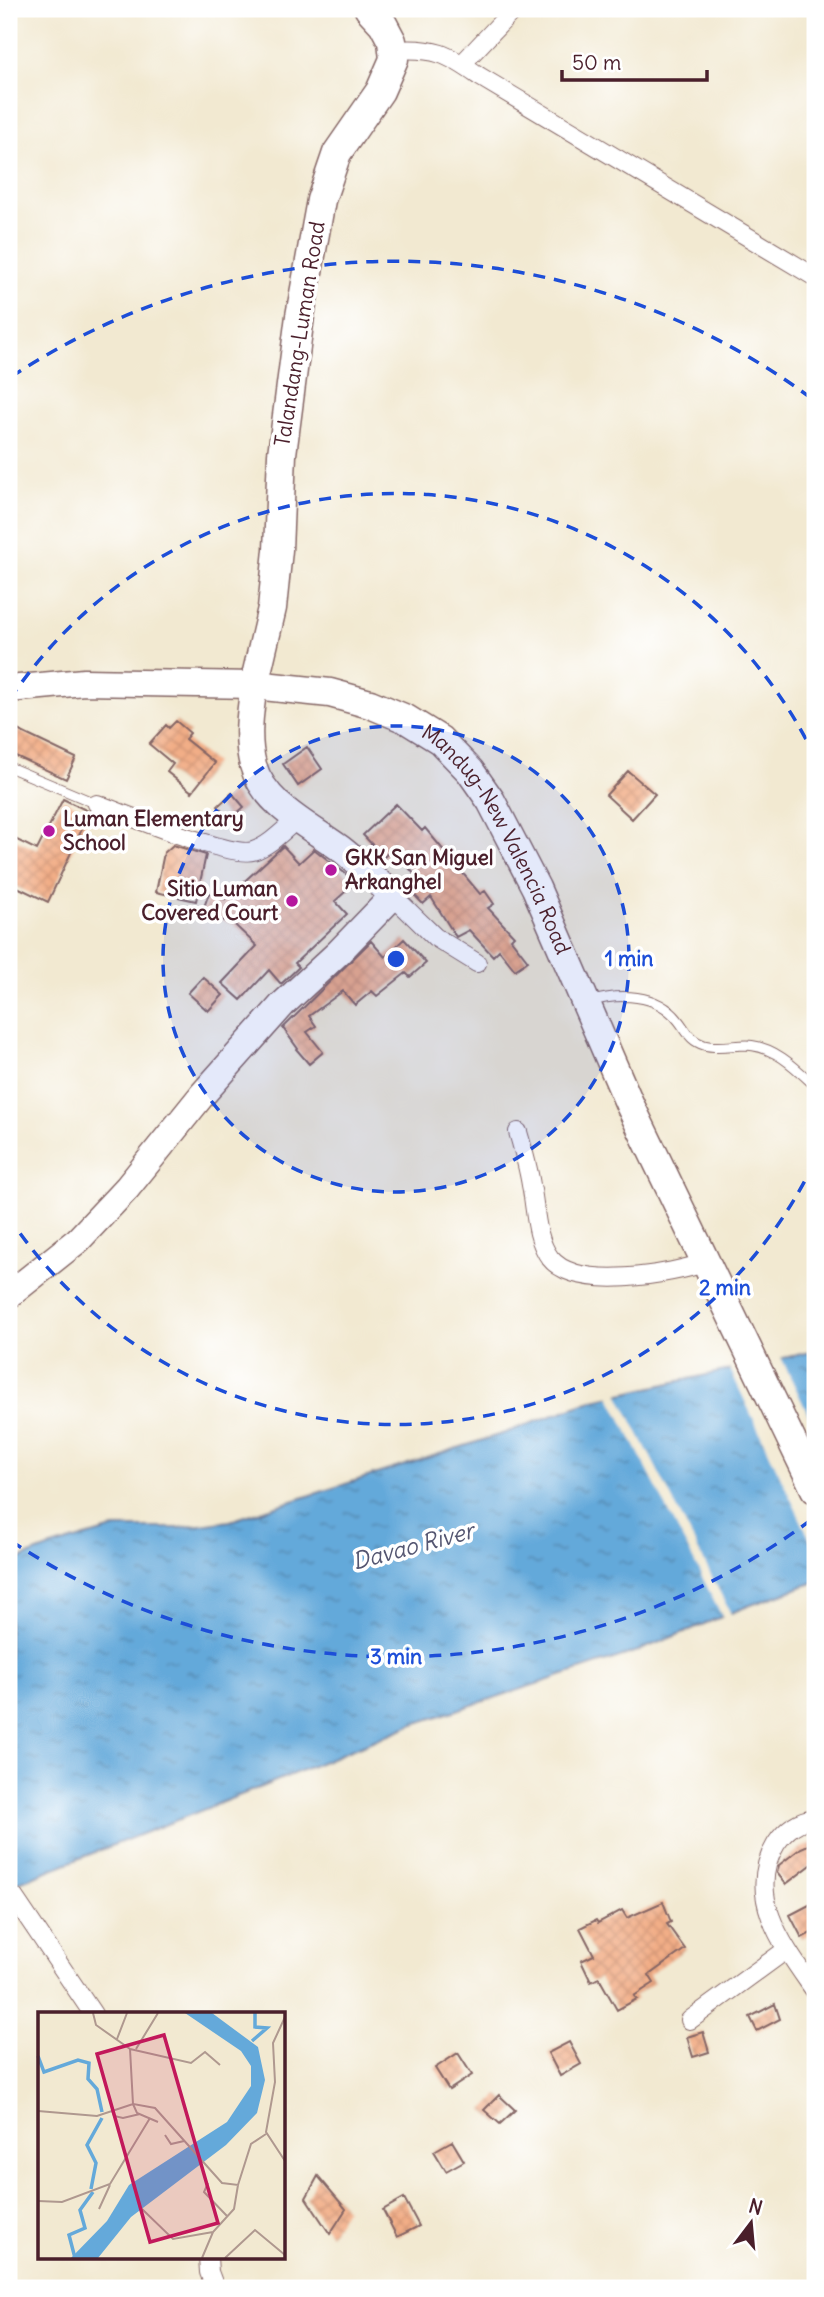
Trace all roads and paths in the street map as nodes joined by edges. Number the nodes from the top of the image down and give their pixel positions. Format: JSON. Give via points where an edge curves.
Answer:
{"nodes":[{"id":1,"x":369,"y":9,"type":"edge"},
{"id":2,"x":514,"y":9,"type":"edge"},
{"id":3,"x":395,"y":50,"type":"junction"},
{"id":4,"x":462,"y":64,"type":"junction"},
{"id":5,"x":815,"y":277,"type":"edge"},
{"id":6,"x":254,"y":685,"type":"junction"},
{"id":7,"x":9,"y":690,"type":"edge"},
{"id":8,"x":9,"y":767,"type":"edge"},
{"id":9,"x":97,"y":804,"type":"joint"},
{"id":10,"x":297,"y":819,"type":"junction"},
{"id":11,"x":393,"y":896,"type":"junction"},
{"id":12,"x":477,"y":963,"type":"dead end"},
{"id":13,"x":585,"y":1003,"type":"junction"},
{"id":14,"x":814,"y":1085,"type":"edge"},
{"id":15,"x":518,"y":1132,"type":"dead end"},
{"id":16,"x":707,"y":1262,"type":"junction"},
{"id":17,"x":9,"y":1295,"type":"edge"},
{"id":18,"x":815,"y":1489,"type":"edge"},
{"id":19,"x":815,"y":1818,"type":"edge"},
{"id":20,"x":14,"y":1897,"type":"dead end"},
{"id":21,"x":786,"y":1950,"type":"junction"},
{"id":22,"x":815,"y":1990,"type":"edge"},
{"id":23,"x":92,"y":2012,"type":"edge"},
{"id":24,"x":690,"y":2020,"type":"dead end"},
{"id":25,"x":208,"y":2258,"type":"edge"},
{"id":26,"x":215,"y":2288,"type":"edge"}],
"edges":[{"from":1,"to":3,"type":"main road","via":[[383,24]]},
{"from":2,"to":4,"type":"street"},
{"from":3,"to":4,"type":"street","via":[[433,50]]},
{"from":3,"to":6,"type":"main road","name":"Talandang-Luman Road","via":[[380,91],[337,153],[321,200],[282,454],[272,608]]},
{"from":4,"to":5,"type":"street"},
{"from":6,"to":7,"type":"street","name":"Mandug-New Valencia Road","via":[[85,682]]},
{"from":6,"to":10,"type":"street","via":[[249,738],[254,768],[267,791]]},
{"from":6,"to":13,"type":"main road","name":"Mandug-New Valencia Road","via":[[330,693],[370,704],[440,740],[491,800],[536,888]]},
{"from":8,"to":9,"type":"lane"},
{"from":9,"to":10,"type":"street","via":[[243,852],[254,851]]},
{"from":10,"to":11,"type":"street","via":[[342,849]]},
{"from":11,"to":12,"type":"street","via":[[435,937]]},
{"from":11,"to":17,"type":"street","via":[[282,1004],[78,1240]]},
{"from":13,"to":14,"type":"lane","via":[[626,996],[649,1000],[667,1007],[690,1038],[706,1046],[750,1045],[772,1052]]},
{"from":13,"to":16,"type":"main road","name":"Mandug-New Valencia Road"},
{"from":15,"to":16,"type":"street","via":[[537,1223],[550,1259],[565,1269],[615,1278],[658,1275]]},
{"from":16,"to":18,"type":"main road","name":"Mandug-New Valencia Road"},
{"from":19,"to":21,"type":"street","via":[[797,1822],[788,1830],[765,1871],[767,1908]]},
{"from":20,"to":23,"type":"street"},
{"from":21,"to":22,"type":"street"},
{"from":21,"to":24,"type":"street"},
{"from":25,"to":26,"type":"street"}]}
